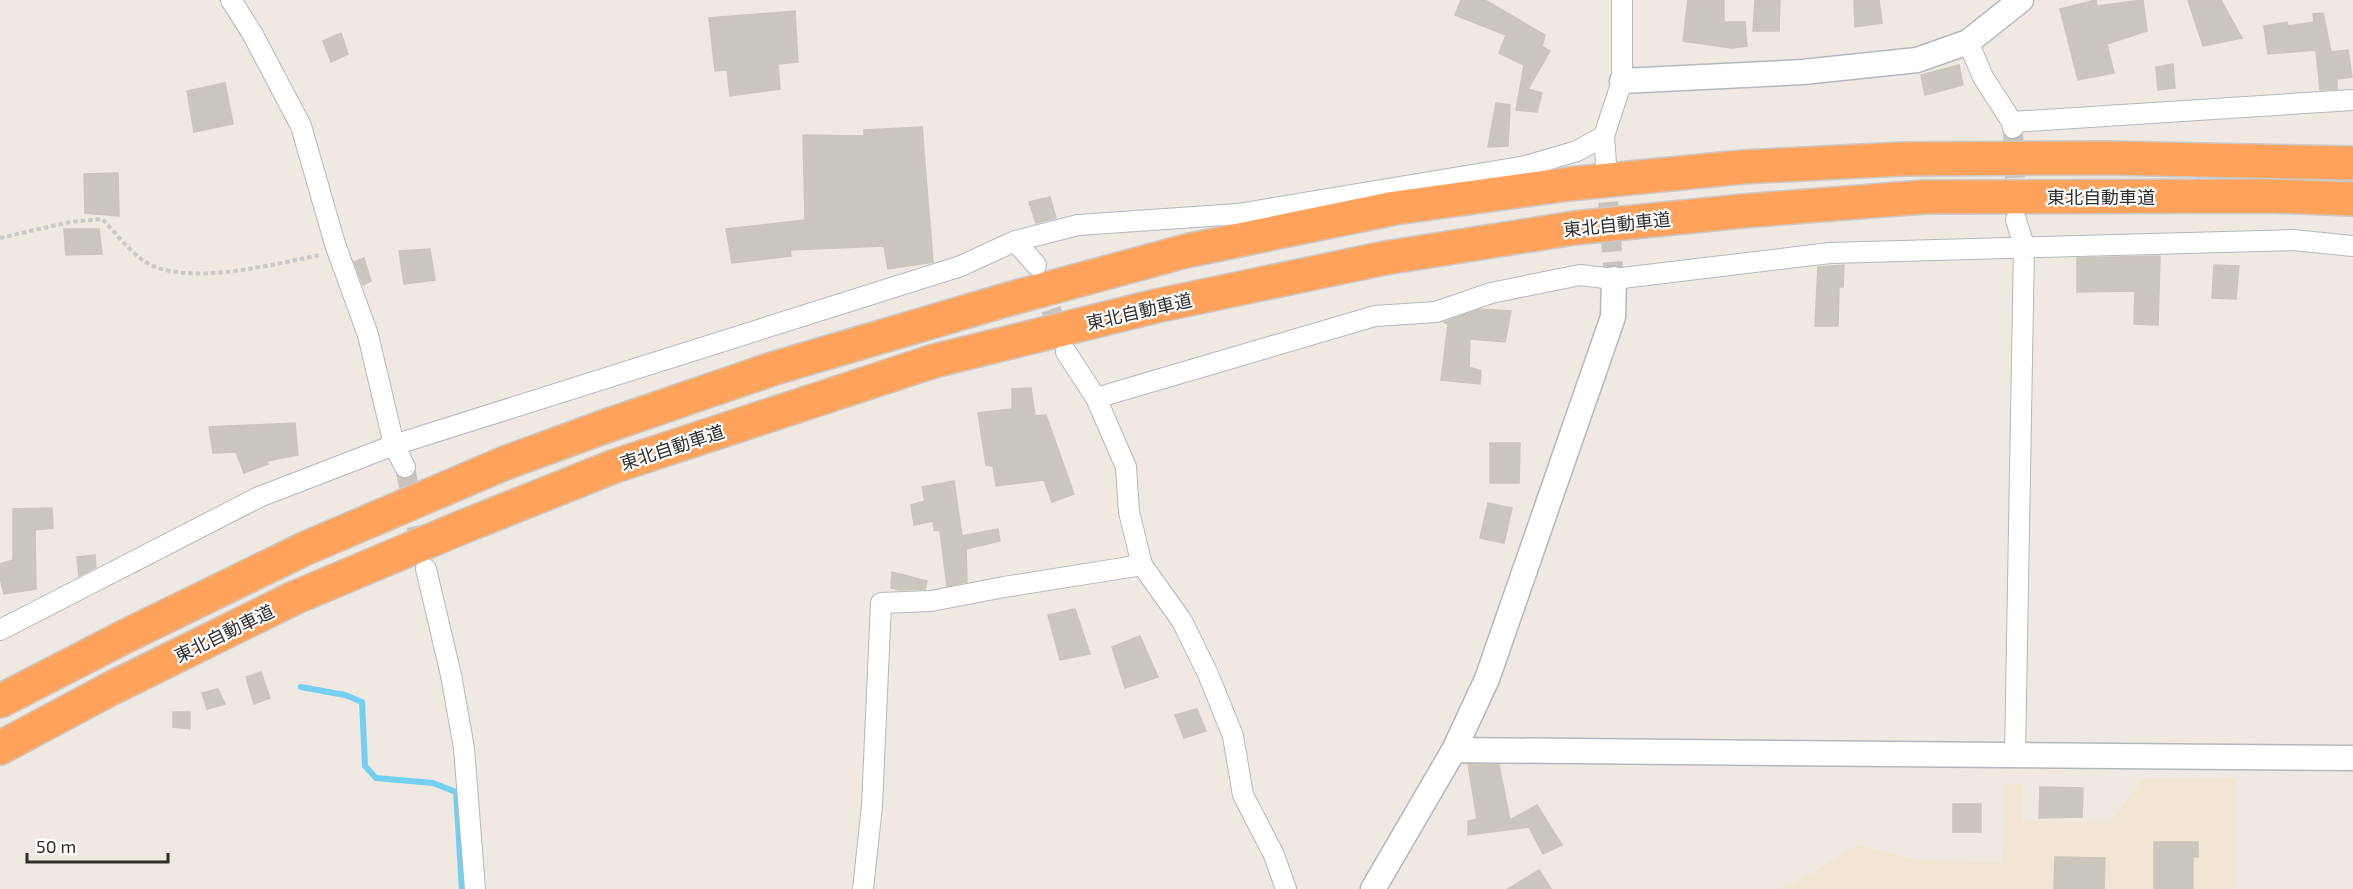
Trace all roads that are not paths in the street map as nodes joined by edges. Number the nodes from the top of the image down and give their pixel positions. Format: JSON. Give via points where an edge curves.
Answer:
{"nodes":[{"id":1,"x":231,"y":0,"type":"edge"},
{"id":2,"x":1622,"y":0,"type":"edge"},
{"id":3,"x":2021,"y":0,"type":"edge"},
{"id":4,"x":1968,"y":42,"type":"junction"},
{"id":5,"x":1622,"y":81,"type":"junction"},
{"id":6,"x":2353,"y":100,"type":"edge"},
{"id":7,"x":1604,"y":136,"type":"junction"},
{"id":8,"x":2353,"y":163,"type":"edge"},
{"id":9,"x":1606,"y":164,"type":"tunnel mouth"},
{"id":10,"x":2353,"y":199,"type":"edge"},
{"id":11,"x":2016,"y":220,"type":"tunnel mouth"},
{"id":12,"x":1015,"y":241,"type":"junction"},
{"id":13,"x":2024,"y":246,"type":"junction"},
{"id":14,"x":2353,"y":246,"type":"edge"},
{"id":15,"x":1036,"y":265,"type":"tunnel mouth"},
{"id":16,"x":1614,"y":279,"type":"junction"},
{"id":17,"x":1066,"y":352,"type":"tunnel mouth"},
{"id":18,"x":1096,"y":398,"type":"junction"},
{"id":19,"x":394,"y":445,"type":"junction"},
{"id":20,"x":405,"y":467,"type":"tunnel mouth"},
{"id":21,"x":1142,"y":565,"type":"junction"},
{"id":22,"x":426,"y":569,"type":"tunnel mouth"},
{"id":23,"x":0,"y":630,"type":"edge"},
{"id":24,"x":0,"y":701,"type":"edge"},
{"id":25,"x":0,"y":748,"type":"edge"},
{"id":26,"x":1454,"y":750,"type":"junction"},
{"id":27,"x":2015,"y":755,"type":"junction"},
{"id":28,"x":2353,"y":758,"type":"edge"},
{"id":29,"x":475,"y":889,"type":"edge"},
{"id":30,"x":863,"y":889,"type":"edge"},
{"id":31,"x":1286,"y":889,"type":"edge"},
{"id":32,"x":1373,"y":889,"type":"edge"}],
"edges":[{"from":1,"to":19,"type":"street","via":[[301,126],[338,252],[369,335]]},
{"from":2,"to":5,"type":"street"},
{"from":3,"to":4,"type":"street"},
{"from":4,"to":5,"type":"street","via":[[1917,60],[1877,66]]},
{"from":4,"to":6,"type":"street","via":[[1983,77],[2013,125]]},
{"from":5,"to":7,"type":"street"},
{"from":7,"to":9,"type":"street"},
{"from":7,"to":12,"type":"street","via":[[1577,151],[1526,166],[1238,214],[1078,225]]},
{"from":8,"to":24,"type":"highway","via":[[1902,159],[1742,167],[1569,184],[1395,208],[1186,251],[775,368],[505,463],[304,549]]},
{"from":10,"to":25,"type":"highway","name":"東北自動車道","via":[[1924,197],[1743,211],[1574,228],[1385,258],[1156,306],[934,361],[615,465],[294,598]]},
{"from":11,"to":13,"type":"street"},
{"from":12,"to":15,"type":"street"},
{"from":12,"to":19,"type":"street","via":[[961,266]]},
{"from":13,"to":14,"type":"street","via":[[2293,240]]},
{"from":13,"to":16,"type":"street","via":[[1830,253]]},
{"from":13,"to":27,"type":"street"},
{"from":16,"to":18,"type":"street","via":[[1580,275],[1491,293],[1436,312],[1375,316]]},
{"from":16,"to":26,"type":"street","via":[[1613,317],[1487,679]]},
{"from":17,"to":18,"type":"street"},
{"from":18,"to":21,"type":"street","via":[[1126,467],[1129,512]]},
{"from":19,"to":20,"type":"street"},
{"from":19,"to":23,"type":"street","via":[[259,496]]},
{"from":21,"to":30,"type":"street","via":[[931,601],[881,603],[872,806]]},
{"from":21,"to":31,"type":"street","via":[[1182,621],[1208,674],[1233,736],[1243,795],[1274,855]]},
{"from":22,"to":29,"type":"street","via":[[464,748]]},
{"from":26,"to":27,"type":"street"},
{"from":26,"to":32,"type":"street"},
{"from":27,"to":28,"type":"street"}]}
